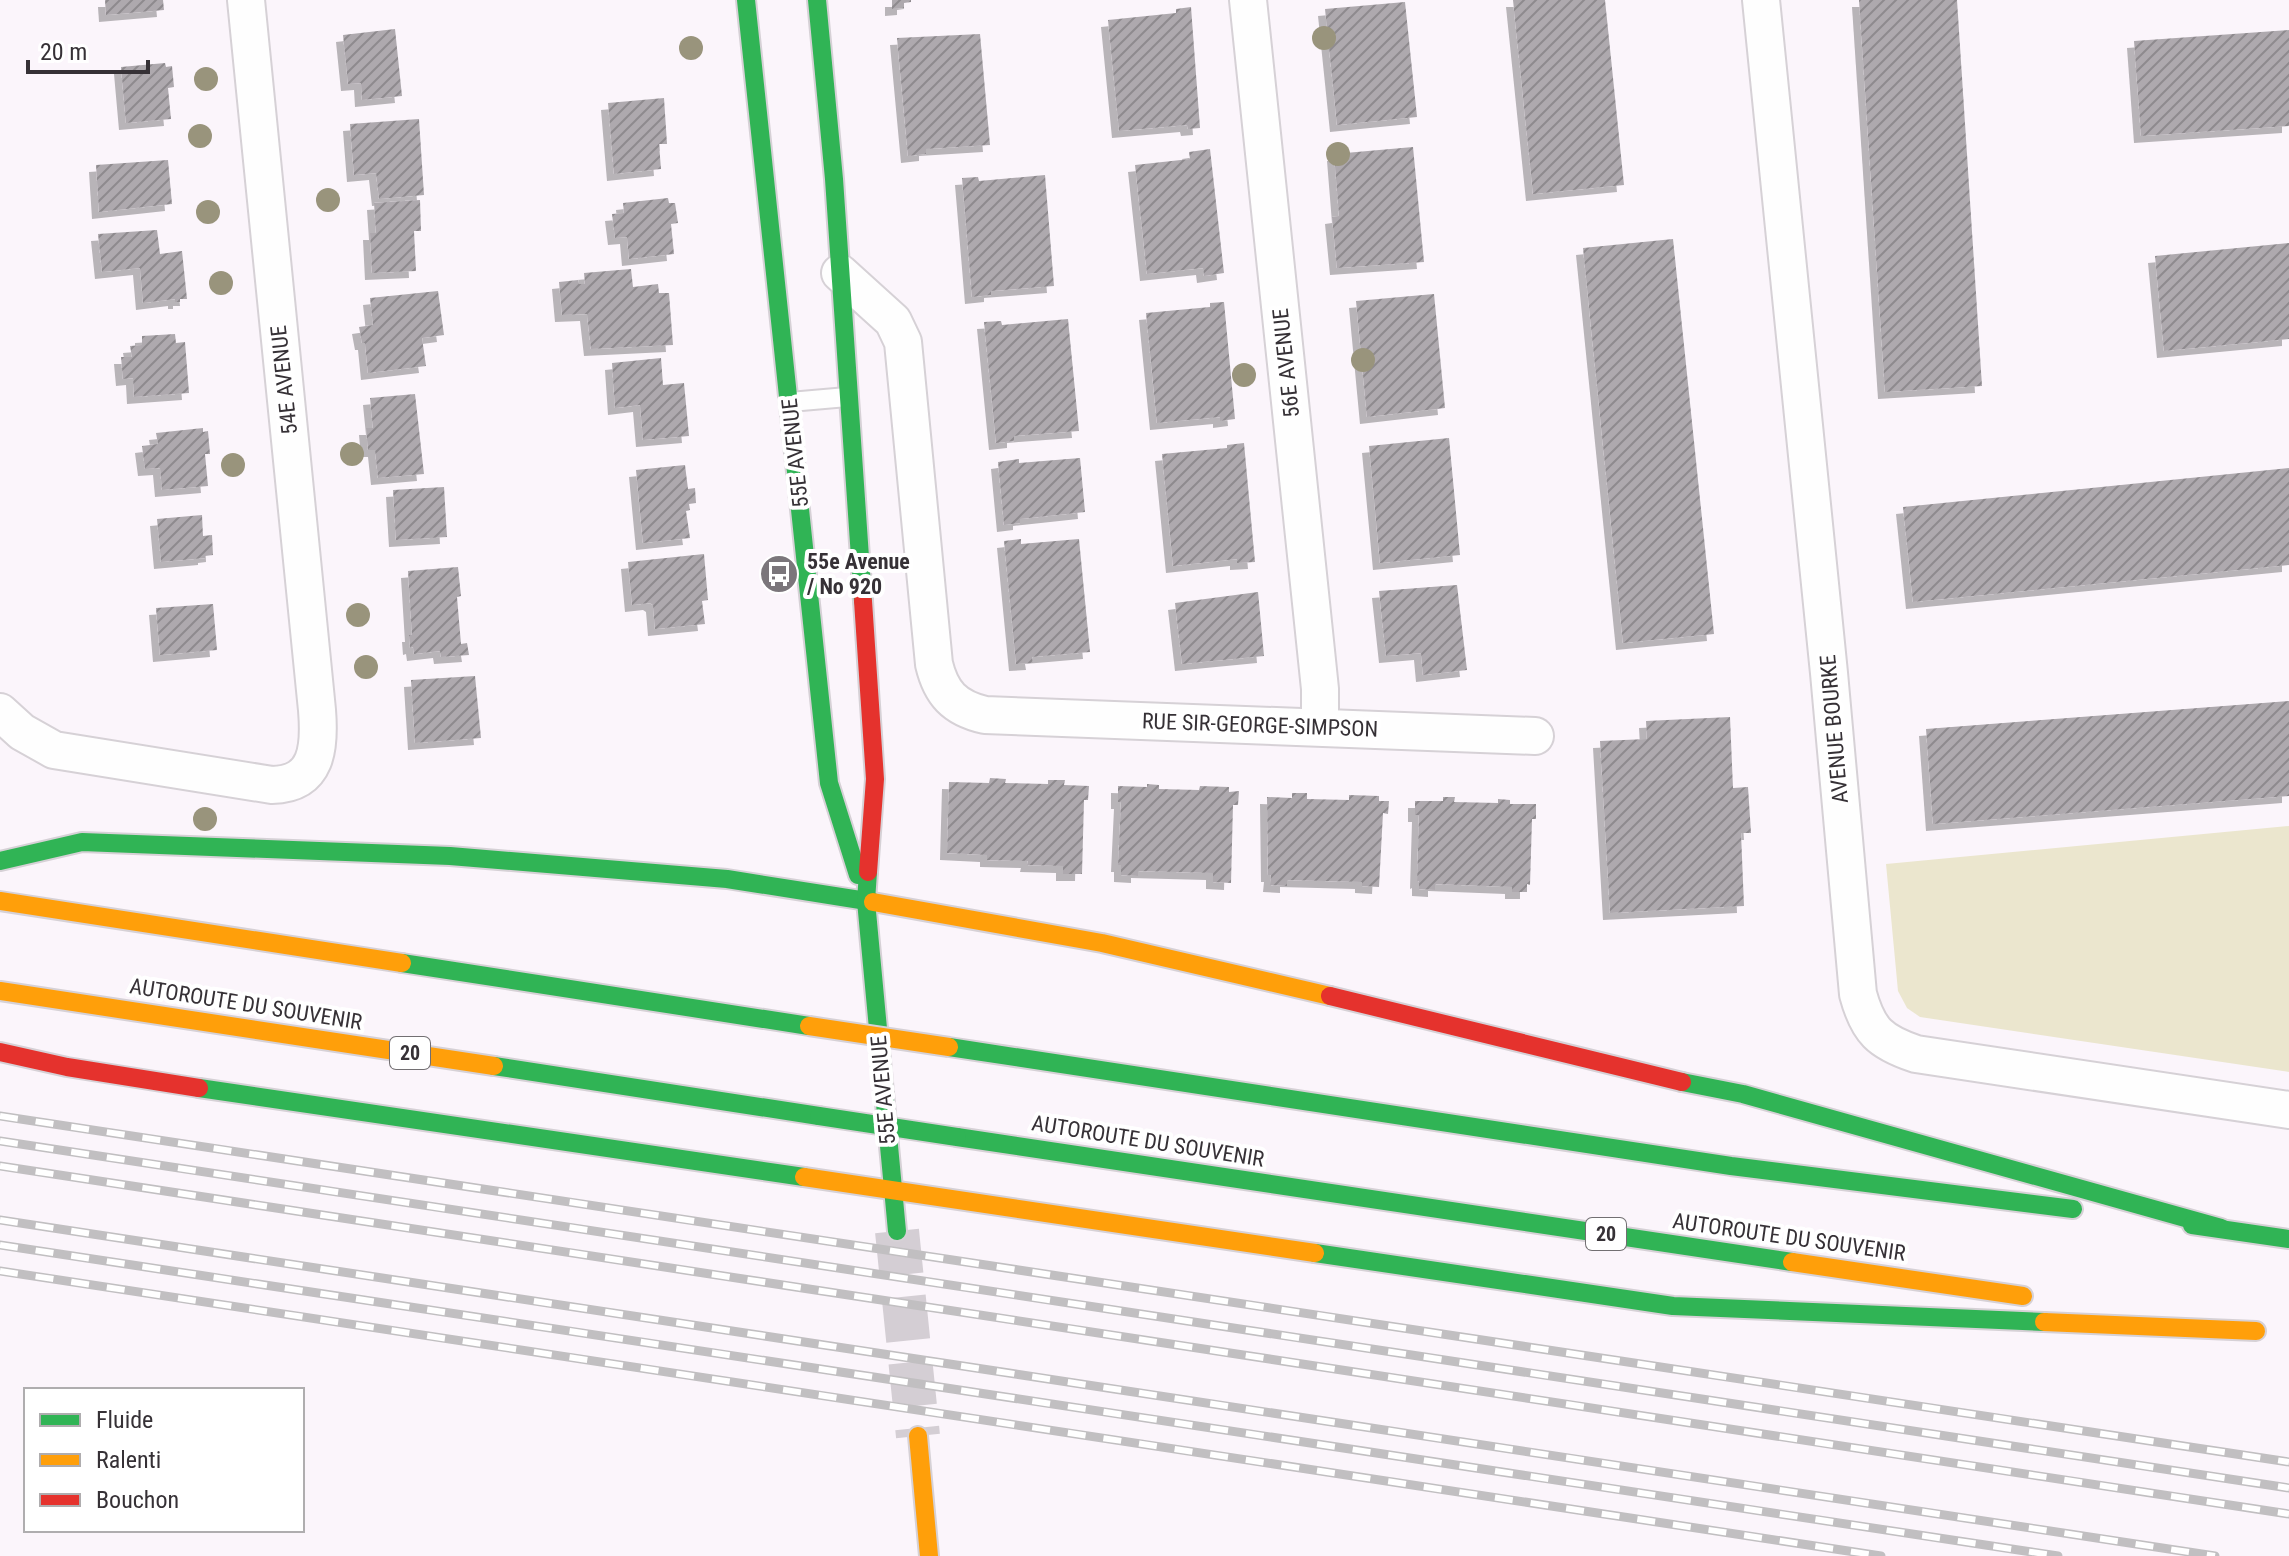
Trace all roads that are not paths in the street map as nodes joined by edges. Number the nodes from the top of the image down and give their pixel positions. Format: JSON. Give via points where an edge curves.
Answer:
{"nodes":[{"id":1,"x":246,"y":0,"type":"edge"},
{"id":2,"x":746,"y":0,"type":"edge"},
{"id":3,"x":817,"y":0,"type":"edge"},
{"id":4,"x":1248,"y":0,"type":"edge"},
{"id":5,"x":1761,"y":0,"type":"edge"},
{"id":6,"x":840,"y":273,"type":"junction"},
{"id":7,"x":847,"y":397,"type":"junction"},
{"id":8,"x":790,"y":402,"type":"junction"},
{"id":9,"x":0,"y":712,"type":"edge"},
{"id":10,"x":1320,"y":727,"type":"junction"},
{"id":11,"x":1535,"y":736,"type":"dead end"},
{"id":12,"x":0,"y":861,"type":"edge"},
{"id":13,"x":0,"y":901,"type":"edge"},
{"id":14,"x":866,"y":901,"type":"junction"},
{"id":15,"x":0,"y":991,"type":"edge"},
{"id":16,"x":0,"y":1052,"type":"edge"},
{"id":17,"x":2289,"y":1110,"type":"edge"},
{"id":18,"x":891,"y":1188,"type":"junction"},
{"id":19,"x":2221,"y":1228,"type":"junction"},
{"id":20,"x":897,"y":1231,"type":"tunnel mouth"},
{"id":21,"x":2289,"y":1239,"type":"edge"},
{"id":22,"x":2038,"y":1298,"type":"dead end"},
{"id":23,"x":2085,"y":1305,"type":"dead end"},
{"id":24,"x":2256,"y":1331,"type":"junction"},
{"id":25,"x":2278,"y":1334,"type":"dead end"},
{"id":26,"x":918,"y":1436,"type":"tunnel mouth"},
{"id":27,"x":929,"y":1556,"type":"edge"}],
"edges":[{"from":1,"to":9,"type":"street","name":"54E AVENUE","via":[[317,710],[314,759],[298,780],[272,785],[54,750]]},
{"from":2,"to":8,"type":"main road","name":"55E AVENUE"},
{"from":3,"to":6,"type":"main road","name":"55E AVENUE"},
{"from":4,"to":10,"type":"street","name":"56E AVENUE"},
{"from":5,"to":17,"type":"street","name":"AVENUE BOURKE","via":[[1863,1014],[1882,1040],[1916,1054]]},
{"from":6,"to":7,"type":"main road","name":"55E AVENUE"},
{"from":6,"to":10,"type":"street","name":"RUE SIR-GEORGE-SIMPSON","via":[[893,321],[903,342],[934,664],[947,697],[969,712],[985,715]]},
{"from":7,"to":8,"type":"lane"},
{"from":7,"to":14,"type":"main road","name":"55E AVENUE","via":[[875,779]]},
{"from":8,"to":14,"type":"main road","name":"55E AVENUE","via":[[829,783]]},
{"from":10,"to":11,"type":"street","name":"RUE SIR-GEORGE-SIMPSON"},
{"from":12,"to":14,"type":"main road","via":[[82,842],[450,856],[681,874]]},
{"from":13,"to":19,"type":"main road","bridge":true,"via":[[1731,1166]]},
{"from":14,"to":18,"type":"main road","name":"55E AVENUE"},
{"from":14,"to":19,"type":"main road","via":[[1117,946],[1743,1094]]},
{"from":15,"to":22,"type":"main road","name":"AUTOROUTE DU SOUVENIR","number":"20","bridge":true},
{"from":16,"to":18,"type":"main road","via":[[125,1077]]},
{"from":18,"to":20,"type":"main road","name":"55E AVENUE"},
{"from":18,"to":24,"type":"main road","via":[[1673,1306]]},
{"from":19,"to":21,"type":"main road"},
{"from":23,"to":24,"type":"main road"},
{"from":24,"to":25,"type":"main road"},
{"from":26,"to":27,"type":"main road"}]}
